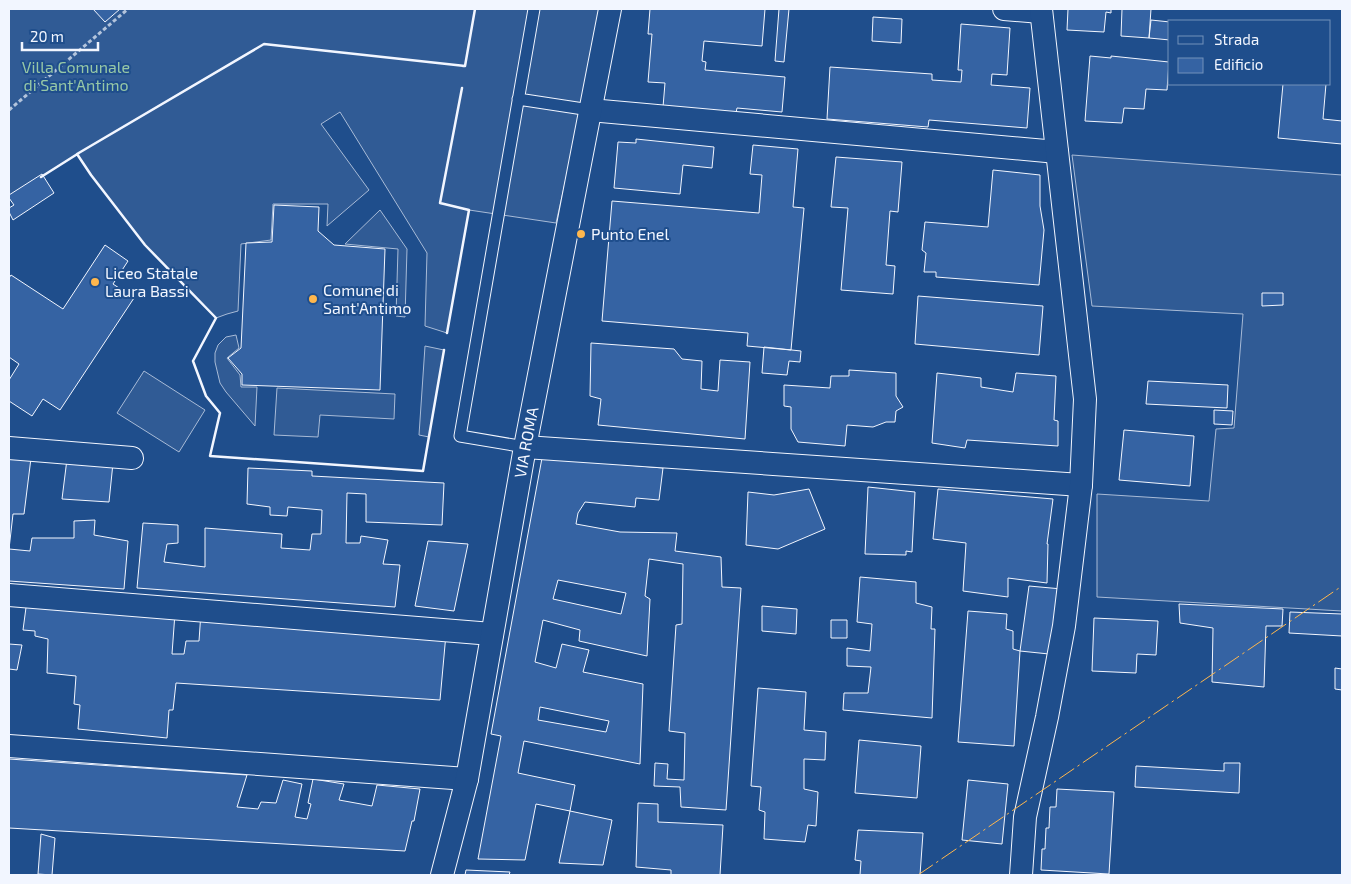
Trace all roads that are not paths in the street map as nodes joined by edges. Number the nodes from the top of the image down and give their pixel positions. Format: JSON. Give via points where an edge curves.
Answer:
{"nodes":[{"id":1,"x":534,"y":9,"type":"edge"},
{"id":2,"x":610,"y":9,"type":"edge"},
{"id":3,"x":1004,"y":9,"type":"edge"},
{"id":4,"x":1041,"y":11,"type":"edge"},
{"id":5,"x":518,"y":99,"type":"junction"},
{"id":6,"x":590,"y":110,"type":"junction"},
{"id":7,"x":1057,"y":152,"type":"junction"},
{"id":8,"x":526,"y":447,"type":"junction"},
{"id":9,"x":9,"y":448,"type":"edge"},
{"id":10,"x":132,"y":458,"type":"dead end"},
{"id":11,"x":1081,"y":486,"type":"junction"},
{"id":12,"x":9,"y":595,"type":"edge"},
{"id":13,"x":492,"y":634,"type":"junction"},
{"id":14,"x":9,"y":746,"type":"edge"},
{"id":15,"x":466,"y":779,"type":"junction"},
{"id":16,"x":442,"y":875,"type":"edge"},
{"id":17,"x":1021,"y":875,"type":"edge"}],
"edges":[{"from":1,"to":5,"type":"lane"},
{"from":2,"to":6,"type":"street","name":"VIA ROMA"},
{"from":3,"to":4,"type":"street"},
{"from":4,"to":7,"type":"street"},
{"from":5,"to":6,"type":"lane"},
{"from":5,"to":8,"type":"lane","via":[[460,436]]},
{"from":6,"to":7,"type":"street"},
{"from":6,"to":8,"type":"street","name":"VIA ROMA"},
{"from":7,"to":11,"type":"street","via":[[1085,400]]},
{"from":8,"to":11,"type":"street"},
{"from":8,"to":13,"type":"street","name":"VIA ROMA"},
{"from":9,"to":10,"type":"street"},
{"from":11,"to":17,"type":"street","via":[[1064,626],[1026,817]]},
{"from":12,"to":13,"type":"street"},
{"from":13,"to":15,"type":"street","name":"VIA ROMA"},
{"from":14,"to":15,"type":"street"},
{"from":15,"to":16,"type":"street","name":"VIA ROMA"}]}
